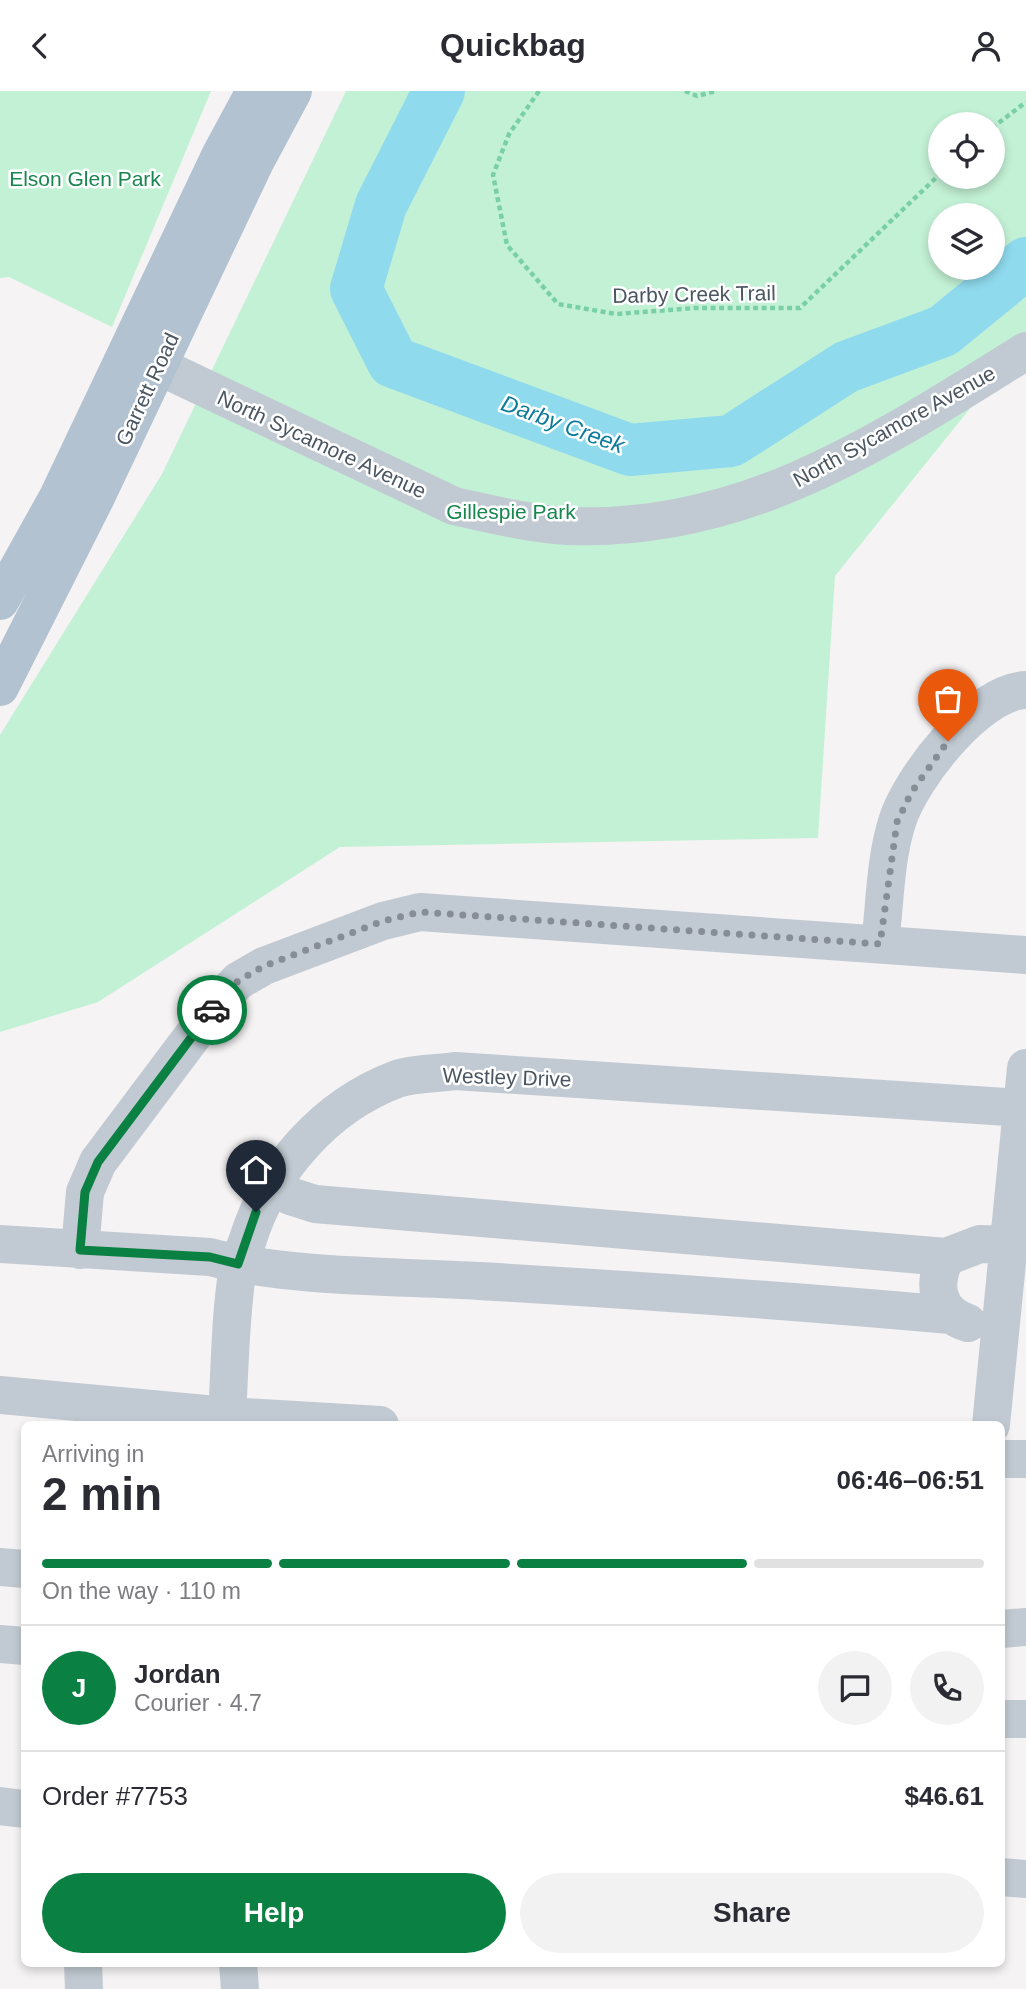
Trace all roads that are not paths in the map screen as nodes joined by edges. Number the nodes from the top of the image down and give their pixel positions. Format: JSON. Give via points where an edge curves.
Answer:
{"nodes":[{"id":1,"x":236,"y":91,"type":"edge"},
{"id":2,"x":255,"y":91,"type":"edge"},
{"id":3,"x":293,"y":91,"type":"edge"},
{"id":4,"x":221,"y":154,"type":"junction"},
{"id":5,"x":1026,"y":351,"type":"edge"},
{"id":6,"x":143,"y":359,"type":"junction"},
{"id":7,"x":0,"y":601,"type":"edge"},
{"id":8,"x":0,"y":687,"type":"edge"},
{"id":9,"x":1026,"y":690,"type":"edge"},
{"id":10,"x":880,"y":944,"type":"junction"},
{"id":11,"x":1026,"y":955,"type":"edge"},
{"id":12,"x":1026,"y":1068,"type":"edge"},
{"id":13,"x":1021,"y":1108,"type":"junction"},
{"id":14,"x":272,"y":1184,"type":"junction"},
{"id":15,"x":0,"y":1244,"type":"edge"},
{"id":16,"x":1008,"y":1245,"type":"junction"},
{"id":17,"x":80,"y":1250,"type":"junction"},
{"id":18,"x":946,"y":1257,"type":"junction"},
{"id":19,"x":238,"y":1264,"type":"junction"},
{"id":20,"x":950,"y":1315,"type":"junction"},
{"id":21,"x":1000,"y":1333,"type":"junction"},
{"id":22,"x":0,"y":1395,"type":"edge"},
{"id":23,"x":226,"y":1416,"type":"junction"},
{"id":24,"x":312,"y":1421,"type":"edge"},
{"id":25,"x":991,"y":1421,"type":"edge"},
{"id":26,"x":1026,"y":1458,"type":"edge"},
{"id":27,"x":1005,"y":1459,"type":"edge"},
{"id":28,"x":0,"y":1567,"type":"edge"},
{"id":29,"x":21,"y":1569,"type":"edge"},
{"id":30,"x":1026,"y":1627,"type":"edge"},
{"id":31,"x":1005,"y":1629,"type":"edge"},
{"id":32,"x":0,"y":1644,"type":"edge"},
{"id":33,"x":21,"y":1646,"type":"edge"},
{"id":34,"x":1026,"y":1719,"type":"edge"},
{"id":35,"x":1005,"y":1720,"type":"edge"},
{"id":36,"x":0,"y":1806,"type":"edge"},
{"id":37,"x":21,"y":1809,"type":"edge"},
{"id":38,"x":1005,"y":1877,"type":"edge"},
{"id":39,"x":1026,"y":1879,"type":"edge"},
{"id":40,"x":83,"y":1967,"type":"edge"},
{"id":41,"x":239,"y":1967,"type":"edge"},
{"id":42,"x":84,"y":1989,"type":"edge"},
{"id":43,"x":240,"y":1989,"type":"edge"}],
"edges":[{"from":1,"to":4,"type":"street"},
{"from":2,"to":4,"type":"main road","name":"Garrett Road"},
{"from":3,"to":6,"type":"main road","name":"Garrett Road"},
{"from":4,"to":6,"type":"main road","name":"Garrett Road"},
{"from":5,"to":6,"type":"street","name":"North Sycamore Avenue","via":[[817,472],[755,499],[718,511],[662,520],[581,526],[511,519],[454,506]]},
{"from":6,"to":7,"type":"main road","name":"Garrett Road"},
{"from":6,"to":8,"type":"main road","name":"Garrett Road","via":[[95,499]]},
{"from":9,"to":10,"type":"street","via":[[1014,690],[972,717],[948,741],[911,793],[897,822]]},
{"from":10,"to":11,"type":"street"},
{"from":10,"to":17,"type":"street","via":[[420,912],[383,921],[264,966],[238,981],[215,1006],[98,1162],[85,1192]]},
{"from":12,"to":13,"type":"street"},
{"from":13,"to":14,"type":"street","name":"Westley Drive","via":[[455,1071],[399,1079],[358,1098],[323,1124]]},
{"from":13,"to":16,"type":"street"},
{"from":14,"to":18,"type":"street","via":[[315,1205]]},
{"from":14,"to":19,"type":"street","name":"Westley Drive","via":[[256,1212]]},
{"from":15,"to":17,"type":"street"},
{"from":16,"to":18,"type":"street","via":[[980,1244]]},
{"from":16,"to":21,"type":"street"},
{"from":17,"to":19,"type":"street","via":[[210,1257]]},
{"from":18,"to":20,"type":"street","via":[[937,1286],[940,1303]]},
{"from":19,"to":20,"type":"street"},
{"from":19,"to":23,"type":"street","name":"Westley Drive"},
{"from":20,"to":21,"type":"street"},
{"from":21,"to":25,"type":"street"},
{"from":22,"to":23,"type":"street"},
{"from":23,"to":24,"type":"street"},
{"from":26,"to":27,"type":"street"},
{"from":28,"to":29,"type":"street"},
{"from":30,"to":31,"type":"street"},
{"from":32,"to":33,"type":"street"},
{"from":34,"to":35,"type":"street"},
{"from":36,"to":37,"type":"street"},
{"from":38,"to":39,"type":"street"},
{"from":40,"to":42,"type":"street"},
{"from":41,"to":43,"type":"street"}]}
